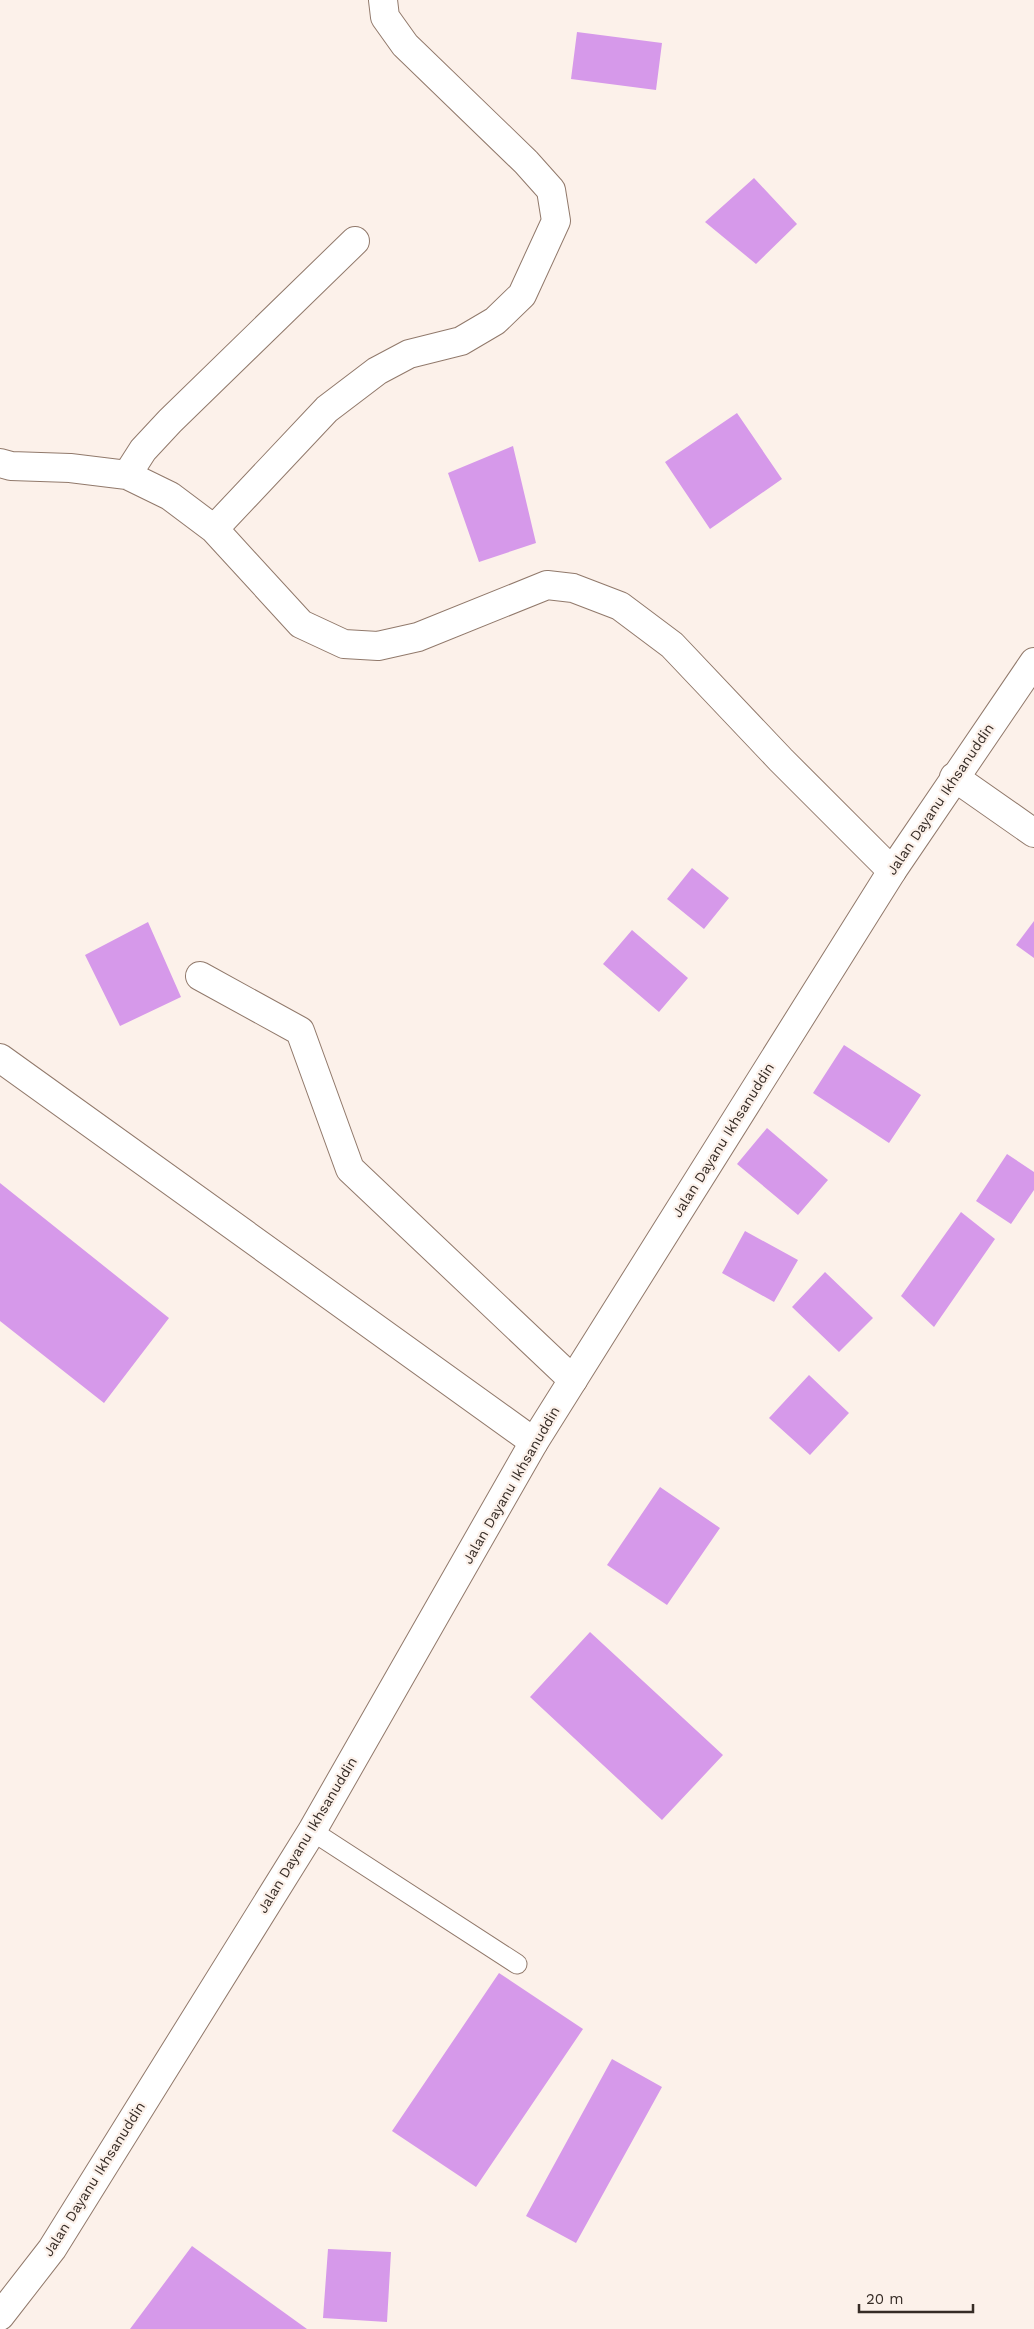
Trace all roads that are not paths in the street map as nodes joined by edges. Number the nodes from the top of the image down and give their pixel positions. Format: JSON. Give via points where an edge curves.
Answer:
{"nodes":[{"id":1,"x":381,"y":1,"type":"edge"},
{"id":2,"x":355,"y":241,"type":"dead end"},
{"id":3,"x":0,"y":463,"type":"edge"},
{"id":4,"x":127,"y":475,"type":"junction"},
{"id":5,"x":214,"y":529,"type":"junction"},
{"id":6,"x":1034,"y":662,"type":"edge"},
{"id":7,"x":954,"y":777,"type":"junction"},
{"id":8,"x":1034,"y":833,"type":"edge"},
{"id":9,"x":892,"y":871,"type":"junction"},
{"id":10,"x":200,"y":976,"type":"dead end"},
{"id":11,"x":0,"y":1058,"type":"edge"},
{"id":12,"x":573,"y":1380,"type":"junction"},
{"id":13,"x":534,"y":1442,"type":"junction"},
{"id":14,"x":312,"y":1831,"type":"junction"},
{"id":15,"x":517,"y":1964,"type":"dead end"},
{"id":16,"x":0,"y":2316,"type":"edge"}],
"edges":[{"from":1,"to":5,"type":"street","via":[[385,17],[405,45],[551,190],[556,220],[522,295],[495,321],[461,341],[409,354],[377,371],[327,409]]},
{"from":2,"to":4,"type":"street","via":[[170,421],[143,450]]},
{"from":3,"to":4,"type":"street"},
{"from":4,"to":5,"type":"street","via":[[170,496]]},
{"from":5,"to":9,"type":"street","via":[[301,624],[344,644],[378,646],[418,637],[547,585],[573,588],[620,606],[672,645]]},
{"from":6,"to":7,"type":"street","name":"Jalan Dayanu Ikhsanuddin"},
{"from":7,"to":8,"type":"street"},
{"from":7,"to":9,"type":"street","name":"Jalan Dayanu Ikhsanuddin"},
{"from":9,"to":12,"type":"street","name":"Jalan Dayanu Ikhsanuddin"},
{"from":10,"to":12,"type":"street","via":[[300,1031],[350,1169]]},
{"from":11,"to":13,"type":"street"},
{"from":12,"to":13,"type":"street","name":"Jalan Dayanu Ikhsanuddin"},
{"from":13,"to":14,"type":"street","name":"Jalan Dayanu Ikhsanuddin"},
{"from":14,"to":15,"type":"lane"},
{"from":14,"to":16,"type":"street","name":"Jalan Dayanu Ikhsanuddin","via":[[52,2248]]}]}
